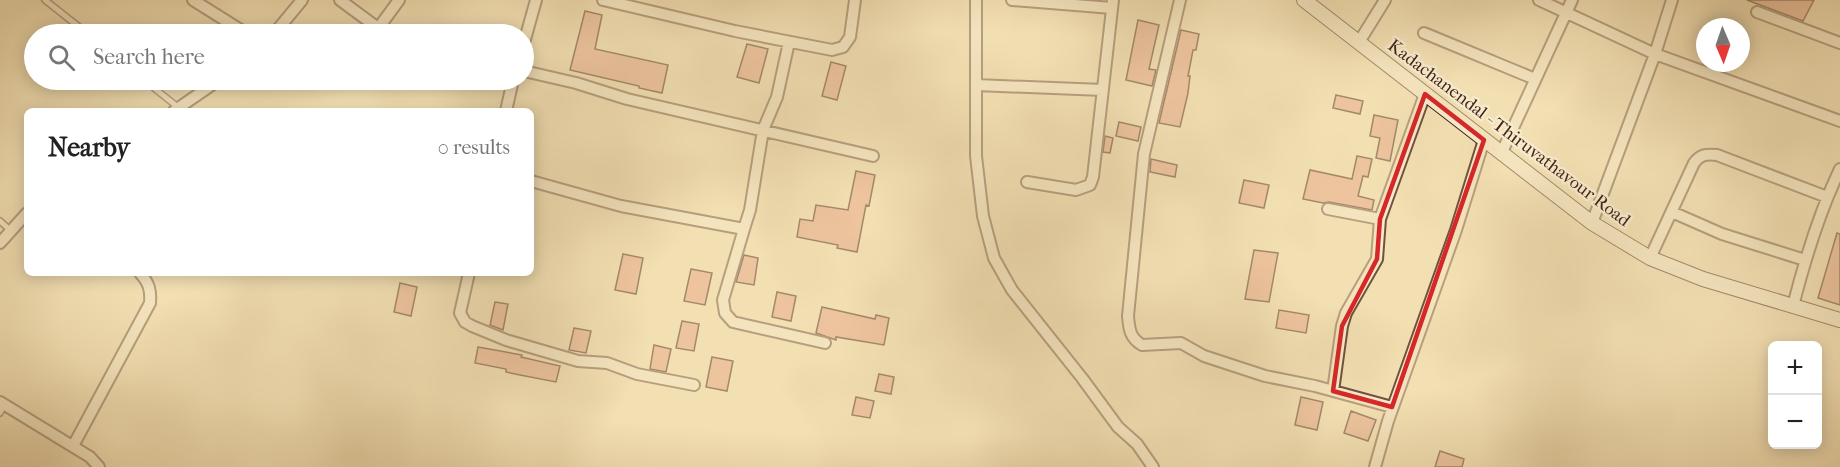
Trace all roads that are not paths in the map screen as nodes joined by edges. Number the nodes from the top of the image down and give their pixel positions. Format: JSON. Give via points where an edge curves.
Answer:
{"nodes":[{"id":1,"x":45,"y":0,"type":"edge"},
{"id":2,"x":193,"y":0,"type":"edge"},
{"id":3,"x":302,"y":0,"type":"edge"},
{"id":4,"x":340,"y":0,"type":"edge"},
{"id":5,"x":399,"y":0,"type":"edge"},
{"id":6,"x":536,"y":0,"type":"edge"},
{"id":7,"x":603,"y":0,"type":"edge"},
{"id":8,"x":855,"y":0,"type":"edge"},
{"id":9,"x":976,"y":0,"type":"edge"},
{"id":10,"x":1012,"y":0,"type":"edge"},
{"id":11,"x":1180,"y":0,"type":"edge"},
{"id":12,"x":1385,"y":0,"type":"edge"},
{"id":13,"x":1539,"y":0,"type":"edge"},
{"id":14,"x":1572,"y":0,"type":"edge"},
{"id":15,"x":1672,"y":0,"type":"edge"},
{"id":16,"x":1309,"y":2,"type":"edge"},
{"id":17,"x":1113,"y":4,"type":"edge"},
{"id":18,"x":1757,"y":12,"type":"dead end"},
{"id":19,"x":1566,"y":14,"type":"junction"},
{"id":20,"x":75,"y":24,"type":"edge"},
{"id":21,"x":231,"y":24,"type":"edge"},
{"id":22,"x":282,"y":24,"type":"edge"},
{"id":23,"x":372,"y":24,"type":"edge"},
{"id":24,"x":386,"y":24,"type":"edge"},
{"id":25,"x":529,"y":24,"type":"edge"},
{"id":26,"x":1424,"y":33,"type":"dead end"},
{"id":27,"x":789,"y":42,"type":"junction"},
{"id":28,"x":1359,"y":42,"type":"junction"},
{"id":29,"x":1840,"y":43,"type":"edge"},
{"id":30,"x":1655,"y":54,"type":"junction"},
{"id":31,"x":534,"y":72,"type":"edge"},
{"id":32,"x":1535,"y":79,"type":"junction"},
{"id":33,"x":976,"y":86,"type":"junction"},
{"id":34,"x":155,"y":90,"type":"edge"},
{"id":35,"x":204,"y":90,"type":"edge"},
{"id":36,"x":511,"y":90,"type":"edge"},
{"id":37,"x":1103,"y":90,"type":"junction"},
{"id":38,"x":1425,"y":94,"type":"junction"},
{"id":39,"x":175,"y":108,"type":"edge"},
{"id":40,"x":177,"y":108,"type":"edge"},
{"id":41,"x":507,"y":108,"type":"edge"},
{"id":42,"x":1840,"y":121,"type":"edge"},
{"id":43,"x":763,"y":130,"type":"junction"},
{"id":44,"x":1484,"y":140,"type":"junction"},
{"id":45,"x":1502,"y":152,"type":"junction"},
{"id":46,"x":873,"y":156,"type":"dead end"},
{"id":47,"x":1840,"y":169,"type":"edge"},
{"id":48,"x":534,"y":182,"type":"edge"},
{"id":49,"x":1027,"y":182,"type":"dead end"},
{"id":50,"x":1827,"y":197,"type":"junction"},
{"id":51,"x":1328,"y":209,"type":"dead end"},
{"id":52,"x":1672,"y":212,"type":"junction"},
{"id":53,"x":24,"y":216,"type":"edge"},
{"id":54,"x":1380,"y":219,"type":"junction"},
{"id":55,"x":0,"y":221,"type":"edge"},
{"id":56,"x":1593,"y":223,"type":"junction"},
{"id":57,"x":744,"y":229,"type":"junction"},
{"id":58,"x":10,"y":230,"type":"junction"},
{"id":59,"x":0,"y":243,"type":"edge"},
{"id":60,"x":1650,"y":258,"type":"junction"},
{"id":61,"x":1805,"y":260,"type":"junction"},
{"id":62,"x":142,"y":276,"type":"edge"},
{"id":63,"x":468,"y":276,"type":"edge"},
{"id":64,"x":1793,"y":306,"type":"junction"},
{"id":65,"x":1840,"y":320,"type":"edge"},
{"id":66,"x":825,"y":343,"type":"dead end"},
{"id":67,"x":694,"y":385,"type":"dead end"},
{"id":68,"x":1333,"y":391,"type":"junction"},
{"id":69,"x":2,"y":407,"type":"edge"},
{"id":70,"x":1392,"y":407,"type":"junction"},
{"id":71,"x":73,"y":446,"type":"junction"},
{"id":72,"x":99,"y":467,"type":"edge"},
{"id":73,"x":1153,"y":467,"type":"edge"},
{"id":74,"x":1375,"y":467,"type":"edge"}],
"edges":[{"from":1,"to":20,"type":"lane"},
{"from":2,"to":21,"type":"street"},
{"from":3,"to":22,"type":"street"},
{"from":4,"to":23,"type":"street"},
{"from":5,"to":24,"type":"street"},
{"from":6,"to":25,"type":"street"},
{"from":7,"to":27,"type":"street"},
{"from":8,"to":27,"type":"street","via":[[850,37],[843,47],[832,50]]},
{"from":9,"to":33,"type":"street"},
{"from":10,"to":17,"type":"street"},
{"from":11,"to":68,"type":"street","via":[[1144,154],[1128,315],[1132,336],[1142,345],[1180,343],[1204,356],[1265,376]]},
{"from":12,"to":28,"type":"street"},
{"from":13,"to":19,"type":"street"},
{"from":14,"to":19,"type":"street"},
{"from":15,"to":30,"type":"street"},
{"from":16,"to":28,"type":"main road","name":"Kadachanendal - Thiruvathavour Road"},
{"from":17,"to":37,"type":"street"},
{"from":18,"to":29,"type":"street"},
{"from":19,"to":30,"type":"street"},
{"from":19,"to":32,"type":"street"},
{"from":26,"to":32,"type":"street"},
{"from":27,"to":43,"type":"street","via":[[777,97]]},
{"from":28,"to":38,"type":"main road","name":"Kadachanendal - Thiruvathavour Road"},
{"from":30,"to":42,"type":"street"},
{"from":30,"to":56,"type":"street"},
{"from":31,"to":43,"type":"street","via":[[627,99]]},
{"from":32,"to":45,"type":"street"},
{"from":33,"to":37,"type":"street"},
{"from":33,"to":73,"type":"street","via":[[976,156],[983,216],[994,258],[1012,290]]},
{"from":34,"to":39,"type":"lane"},
{"from":35,"to":40,"type":"street"},
{"from":36,"to":41,"type":"street"},
{"from":37,"to":49,"type":"street","via":[[1090,185],[1076,190]]},
{"from":38,"to":44,"type":"main road","name":"Kadachanendal - Thiruvathavour Road"},
{"from":38,"to":54,"type":"street"},
{"from":43,"to":46,"type":"street"},
{"from":43,"to":57,"type":"street"},
{"from":44,"to":45,"type":"main road","name":"Kadachanendal - Thiruvathavour Road"},
{"from":44,"to":70,"type":"street"},
{"from":45,"to":56,"type":"main road","name":"Kadachanendal - Thiruvathavour Road"},
{"from":47,"to":50,"type":"street"},
{"from":48,"to":57,"type":"street","via":[[621,206]]},
{"from":50,"to":52,"type":"street","via":[[1706,154],[1694,164]]},
{"from":50,"to":61,"type":"street"},
{"from":51,"to":54,"type":"street"},
{"from":52,"to":60,"type":"street"},
{"from":52,"to":61,"type":"street","via":[[1722,234]]},
{"from":53,"to":58,"type":"street"},
{"from":54,"to":68,"type":"street","via":[[1377,260],[1342,326]]},
{"from":55,"to":58,"type":"lane"},
{"from":56,"to":60,"type":"main road","name":"Kadachanendal - Thiruvathavour Road"},
{"from":57,"to":66,"type":"street","via":[[723,300],[725,313],[733,322]]},
{"from":58,"to":59,"type":"street"},
{"from":60,"to":64,"type":"main road","name":"Kadachanendal - Thiruvathavour Road","via":[[1703,279]]},
{"from":61,"to":64,"type":"street"},
{"from":62,"to":71,"type":"street","via":[[151,290],[150,303]]},
{"from":63,"to":67,"type":"street","via":[[460,313],[472,326],[578,361],[607,363],[637,374]]},
{"from":64,"to":65,"type":"main road","name":"Kadachanendal - Thiruvathavour Road"},
{"from":68,"to":70,"type":"street"},
{"from":69,"to":71,"type":"street"},
{"from":70,"to":74,"type":"street"},
{"from":71,"to":72,"type":"street"}]}
